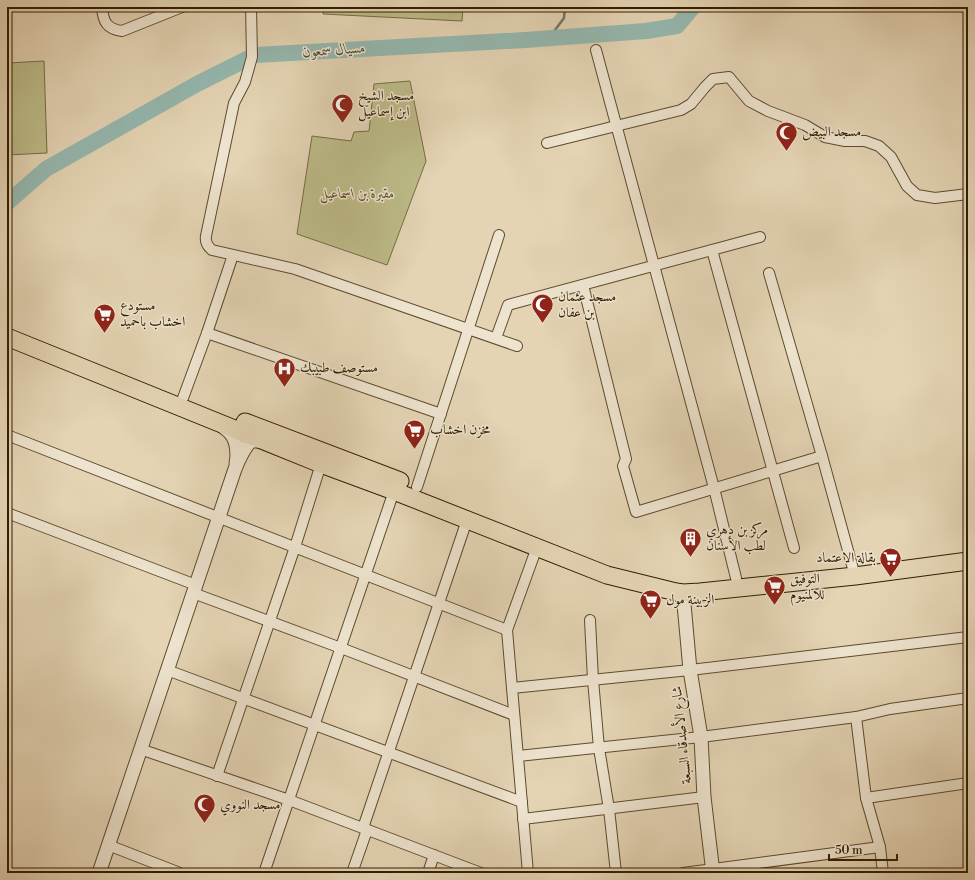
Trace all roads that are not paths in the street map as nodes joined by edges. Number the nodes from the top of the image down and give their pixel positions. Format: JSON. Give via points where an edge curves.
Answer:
{"nodes":[{"id":1,"x":102,"y":7,"type":"edge"},
{"id":2,"x":182,"y":7,"type":"edge"},
{"id":3,"x":251,"y":7,"type":"edge"},
{"id":4,"x":596,"y":50,"type":"dead end"},
{"id":5,"x":617,"y":126,"type":"junction"},
{"id":6,"x":547,"y":143,"type":"dead end"},
{"id":7,"x":968,"y":194,"type":"edge"},
{"id":8,"x":499,"y":235,"type":"dead end"},
{"id":9,"x":760,"y":237,"type":"dead end"},
{"id":10,"x":712,"y":250,"type":"junction"},
{"id":11,"x":233,"y":255,"type":"junction"},
{"id":12,"x":655,"y":266,"type":"junction"},
{"id":13,"x":769,"y":272,"type":"dead end"},
{"id":14,"x":583,"y":285,"type":"junction"},
{"id":15,"x":469,"y":328,"type":"junction"},
{"id":16,"x":7,"y":329,"type":"edge"},
{"id":17,"x":206,"y":333,"type":"junction"},
{"id":18,"x":7,"y":337,"type":"edge"},
{"id":19,"x":496,"y":338,"type":"junction"},
{"id":20,"x":517,"y":346,"type":"dead end"},
{"id":21,"x":183,"y":398,"type":"junction"},
{"id":22,"x":441,"y":414,"type":"junction"},
{"id":23,"x":217,"y":422,"type":"junction"},
{"id":24,"x":7,"y":435,"type":"edge"},
{"id":25,"x":264,"y":442,"type":"junction"},
{"id":26,"x":822,"y":456,"type":"junction"},
{"id":27,"x":321,"y":464,"type":"junction"},
{"id":28,"x":235,"y":469,"type":"junction"},
{"id":29,"x":772,"y":471,"type":"junction"},
{"id":30,"x":417,"y":487,"type":"junction"},
{"id":31,"x":714,"y":488,"type":"junction"},
{"id":32,"x":394,"y":491,"type":"junction"},
{"id":33,"x":7,"y":514,"type":"edge"},
{"id":34,"x":468,"y":514,"type":"junction"},
{"id":35,"x":219,"y":517,"type":"junction"},
{"id":36,"x":295,"y":547,"type":"junction"},
{"id":37,"x":537,"y":547,"type":"junction"},
{"id":38,"x":794,"y":548,"type":"dead end"},
{"id":39,"x":968,"y":552,"type":"edge"},
{"id":40,"x":968,"y":561,"type":"edge"},
{"id":41,"x":854,"y":571,"type":"junction"},
{"id":42,"x":365,"y":575,"type":"junction"},
{"id":43,"x":736,"y":578,"type":"junction"},
{"id":44,"x":194,"y":589,"type":"junction"},
{"id":45,"x":683,"y":593,"type":"junction"},
{"id":46,"x":439,"y":603,"type":"junction"},
{"id":47,"x":590,"y":620,"type":"dead end"},
{"id":48,"x":269,"y":622,"type":"junction"},
{"id":49,"x":507,"y":630,"type":"junction"},
{"id":50,"x":968,"y":637,"type":"edge"},
{"id":51,"x":341,"y":648,"type":"junction"},
{"id":52,"x":167,"y":670,"type":"junction"},
{"id":53,"x":690,"y":670,"type":"junction"},
{"id":54,"x":414,"y":676,"type":"junction"},
{"id":55,"x":593,"y":680,"type":"junction"},
{"id":56,"x":512,"y":688,"type":"junction"},
{"id":57,"x":968,"y":698,"type":"edge"},
{"id":58,"x":243,"y":699,"type":"junction"},
{"id":59,"x":514,"y":715,"type":"junction"},
{"id":60,"x":856,"y":717,"type":"junction"},
{"id":61,"x":314,"y":725,"type":"junction"},
{"id":62,"x":701,"y":738,"type":"junction"},
{"id":63,"x":599,"y":748,"type":"junction"},
{"id":64,"x":140,"y":749,"type":"junction"},
{"id":65,"x":389,"y":752,"type":"junction"},
{"id":66,"x":518,"y":756,"type":"junction"},
{"id":67,"x":217,"y":776,"type":"junction"},
{"id":68,"x":968,"y":783,"type":"edge"},
{"id":69,"x":704,"y":797,"type":"junction"},
{"id":70,"x":866,"y":798,"type":"junction"},
{"id":71,"x":289,"y":800,"type":"junction"},
{"id":72,"x":522,"y":802,"type":"junction"},
{"id":73,"x":609,"y":808,"type":"junction"},
{"id":74,"x":523,"y":818,"type":"junction"},
{"id":75,"x":365,"y":829,"type":"junction"},
{"id":76,"x":108,"y":845,"type":"junction"},
{"id":77,"x":880,"y":847,"type":"junction"},
{"id":78,"x":434,"y":855,"type":"junction"},
{"id":79,"x":713,"y":871,"type":"edge"},
{"id":80,"x":98,"y":873,"type":"edge"},
{"id":81,"x":180,"y":873,"type":"edge"},
{"id":82,"x":264,"y":873,"type":"edge"},
{"id":83,"x":352,"y":873,"type":"edge"},
{"id":84,"x":428,"y":873,"type":"edge"},
{"id":85,"x":481,"y":873,"type":"edge"},
{"id":86,"x":528,"y":873,"type":"edge"},
{"id":87,"x":616,"y":873,"type":"edge"},
{"id":88,"x":683,"y":873,"type":"edge"},
{"id":89,"x":883,"y":873,"type":"edge"}],
"edges":[{"from":1,"to":2,"type":"street","via":[[106,24],[114,30],[122,30]]},
{"from":3,"to":11,"type":"street","via":[[252,57],[234,103],[205,239],[207,246],[212,250]]},
{"from":4,"to":5,"type":"street"},
{"from":5,"to":6,"type":"street"},
{"from":5,"to":7,"type":"street","via":[[681,110],[691,104],[713,79],[729,78],[749,101],[805,125],[825,137],[865,141],[879,146],[891,157],[907,186],[917,195],[935,198]]},
{"from":5,"to":12,"type":"street"},
{"from":8,"to":15,"type":"street"},
{"from":9,"to":10,"type":"street"},
{"from":10,"to":12,"type":"street"},
{"from":10,"to":29,"type":"street"},
{"from":11,"to":15,"type":"street","via":[[294,268]]},
{"from":11,"to":17,"type":"street"},
{"from":12,"to":14,"type":"street"},
{"from":12,"to":31,"type":"street"},
{"from":13,"to":26,"type":"street"},
{"from":14,"to":19,"type":"street","via":[[508,305]]},
{"from":14,"to":31,"type":"street","via":[[626,459],[623,466],[636,512]]},
{"from":15,"to":19,"type":"street"},
{"from":15,"to":22,"type":"street"},
{"from":16,"to":21,"type":"highway"},
{"from":17,"to":21,"type":"street"},
{"from":17,"to":22,"type":"street"},
{"from":18,"to":23,"type":"highway"},
{"from":19,"to":20,"type":"street"},
{"from":21,"to":30,"type":"highway"},
{"from":22,"to":30,"type":"street"},
{"from":23,"to":25,"type":"highway"},
{"from":23,"to":28,"type":"street","via":[[232,434],[236,445]]},
{"from":24,"to":35,"type":"street"},
{"from":25,"to":27,"type":"highway"},
{"from":25,"to":28,"type":"street","via":[[251,442],[246,446]]},
{"from":26,"to":29,"type":"street"},
{"from":26,"to":41,"type":"street"},
{"from":27,"to":32,"type":"highway"},
{"from":27,"to":36,"type":"street"},
{"from":28,"to":35,"type":"street"},
{"from":29,"to":31,"type":"street"},
{"from":29,"to":38,"type":"street"},
{"from":30,"to":34,"type":"highway"},
{"from":31,"to":43,"type":"street"},
{"from":32,"to":34,"type":"highway"},
{"from":32,"to":42,"type":"street"},
{"from":33,"to":44,"type":"street"},
{"from":34,"to":37,"type":"highway"},
{"from":34,"to":43,"type":"highway","via":[[614,566],[683,583]]},
{"from":34,"to":46,"type":"street"},
{"from":35,"to":36,"type":"street"},
{"from":35,"to":44,"type":"street"},
{"from":36,"to":42,"type":"street"},
{"from":36,"to":48,"type":"street"},
{"from":37,"to":45,"type":"highway","via":[[607,575]]},
{"from":37,"to":49,"type":"street"},
{"from":39,"to":41,"type":"highway"},
{"from":40,"to":41,"type":"highway"},
{"from":41,"to":43,"type":"highway"},
{"from":41,"to":45,"type":"highway"},
{"from":42,"to":46,"type":"street"},
{"from":42,"to":51,"type":"street"},
{"from":44,"to":48,"type":"street"},
{"from":44,"to":52,"type":"street"},
{"from":45,"to":53,"type":"street","name":"شارع الأصدقاء السبعة"},
{"from":46,"to":49,"type":"street"},
{"from":46,"to":54,"type":"street"},
{"from":47,"to":55,"type":"street"},
{"from":48,"to":51,"type":"street"},
{"from":48,"to":58,"type":"street"},
{"from":49,"to":56,"type":"street"},
{"from":50,"to":53,"type":"street"},
{"from":51,"to":54,"type":"street"},
{"from":51,"to":61,"type":"street"},
{"from":52,"to":58,"type":"street"},
{"from":52,"to":64,"type":"street"},
{"from":53,"to":55,"type":"street"},
{"from":53,"to":62,"type":"street","name":"شارع الأصدقاء السبعة"},
{"from":54,"to":59,"type":"street"},
{"from":54,"to":65,"type":"street"},
{"from":55,"to":56,"type":"street"},
{"from":55,"to":63,"type":"street"},
{"from":56,"to":59,"type":"street"},
{"from":57,"to":60,"type":"street","via":[[890,709]]},
{"from":58,"to":61,"type":"street"},
{"from":58,"to":67,"type":"street"},
{"from":59,"to":66,"type":"street"},
{"from":60,"to":62,"type":"street"},
{"from":60,"to":70,"type":"street"},
{"from":61,"to":65,"type":"street"},
{"from":61,"to":71,"type":"street"},
{"from":62,"to":63,"type":"street"},
{"from":62,"to":69,"type":"street","name":"شارع الأصدقاء السبعة"},
{"from":63,"to":66,"type":"street"},
{"from":63,"to":73,"type":"street"},
{"from":64,"to":67,"type":"street"},
{"from":64,"to":76,"type":"street"},
{"from":65,"to":72,"type":"street"},
{"from":65,"to":75,"type":"street"},
{"from":66,"to":72,"type":"street"},
{"from":67,"to":71,"type":"street"},
{"from":68,"to":70,"type":"street"},
{"from":69,"to":73,"type":"street"},
{"from":69,"to":79,"type":"street","name":"شارع الأصدقاء السبعة"},
{"from":70,"to":77,"type":"street"},
{"from":71,"to":75,"type":"street"},
{"from":71,"to":82,"type":"street"},
{"from":72,"to":74,"type":"street"},
{"from":73,"to":74,"type":"street"},
{"from":73,"to":87,"type":"street"},
{"from":74,"to":86,"type":"street"},
{"from":75,"to":78,"type":"street"},
{"from":75,"to":83,"type":"street"},
{"from":76,"to":80,"type":"street"},
{"from":76,"to":81,"type":"street"},
{"from":77,"to":79,"type":"street"},
{"from":77,"to":89,"type":"street"},
{"from":78,"to":84,"type":"street"},
{"from":78,"to":85,"type":"street"},
{"from":79,"to":88,"type":"street"}]}
